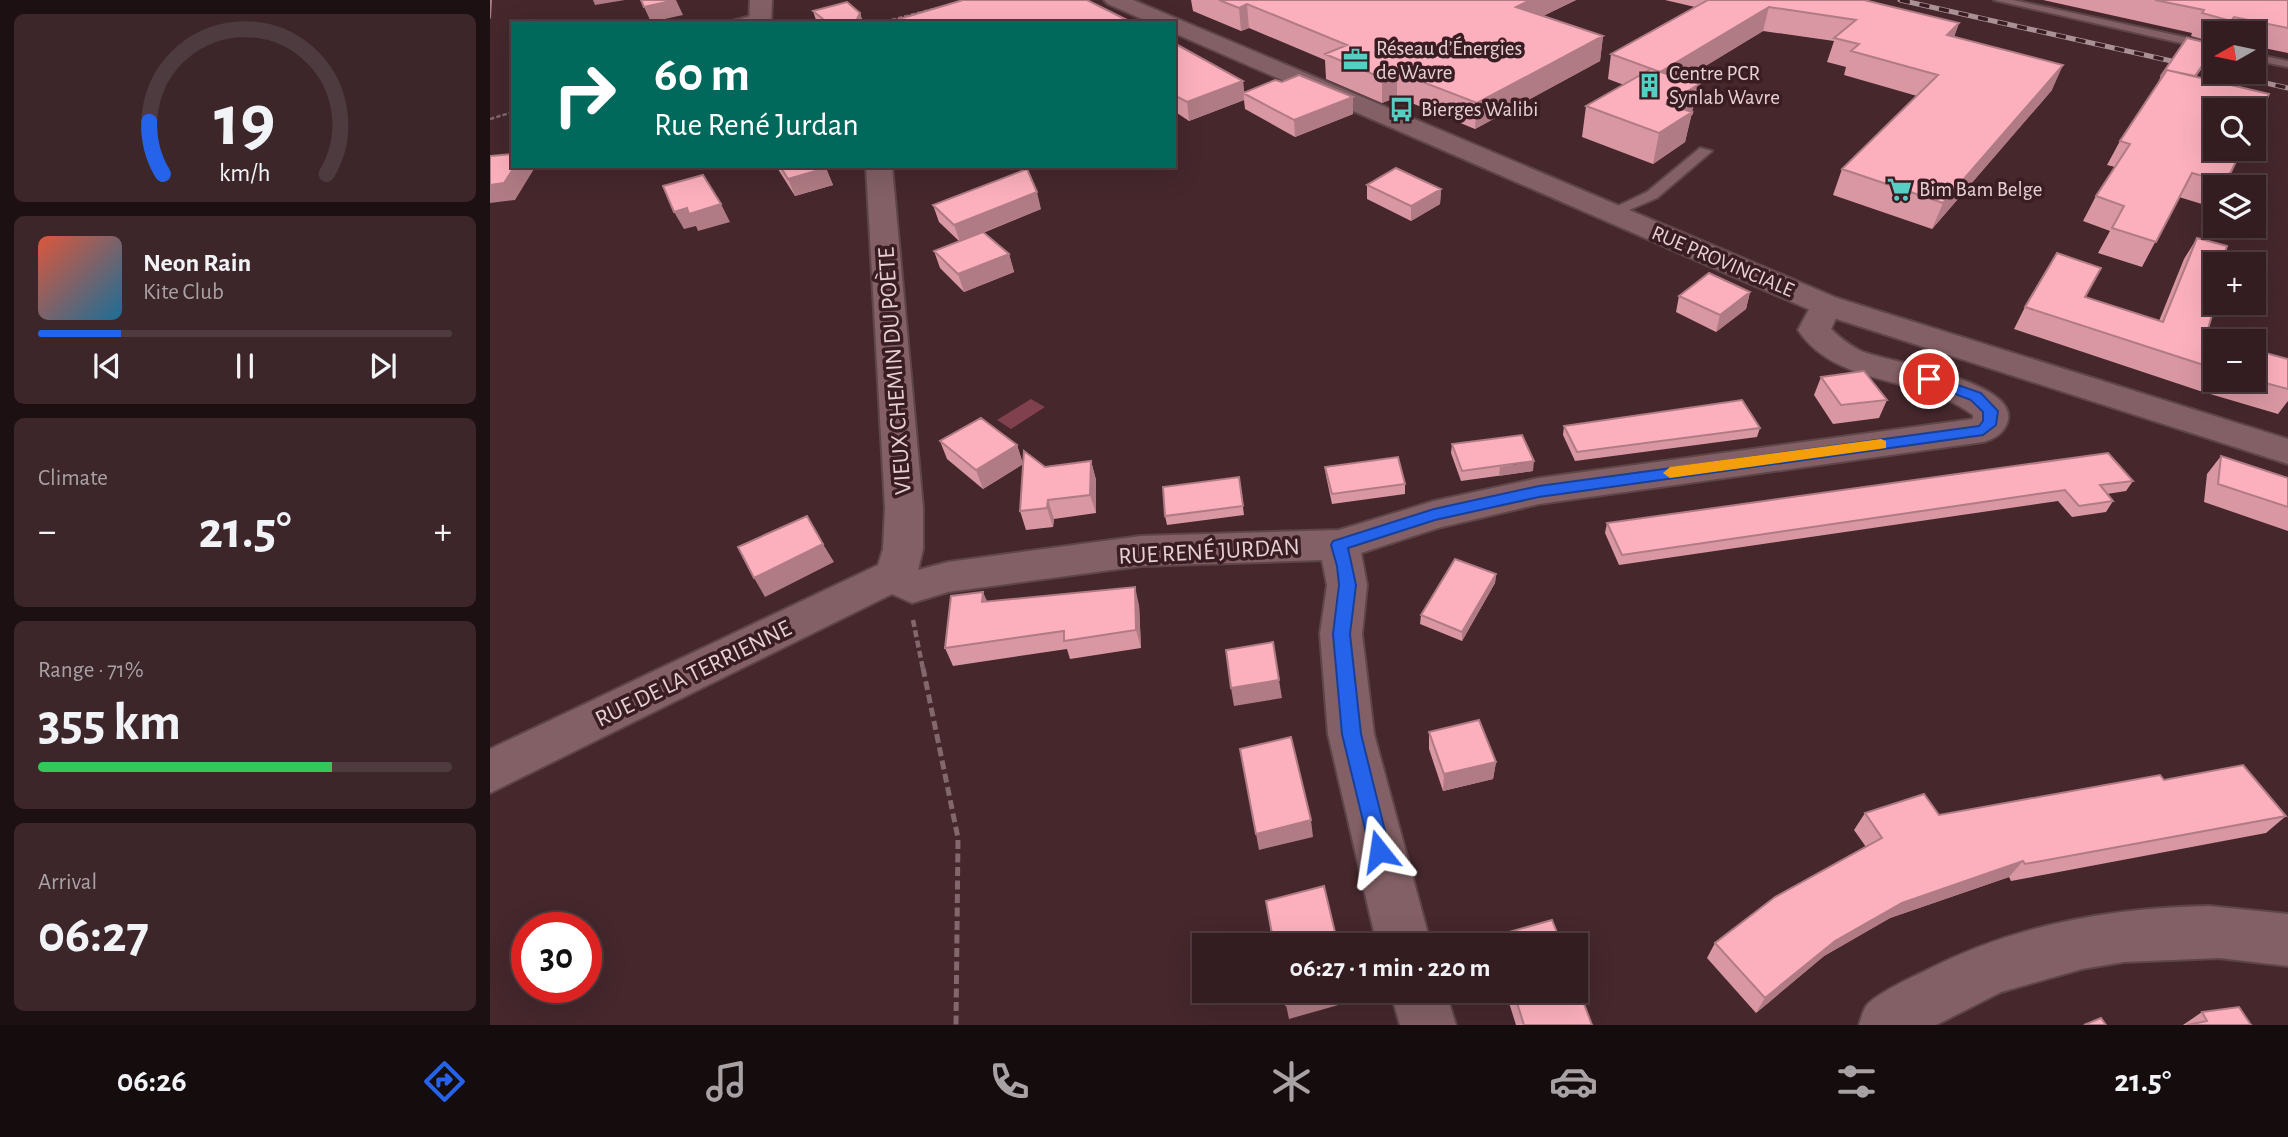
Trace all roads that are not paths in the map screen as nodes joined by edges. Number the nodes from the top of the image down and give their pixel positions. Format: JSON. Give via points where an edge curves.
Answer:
{"nodes":[{"id":1,"x":1115,"y":0,"type":"edge"},
{"id":2,"x":1999,"y":0,"type":"edge"},
{"id":3,"x":1165,"y":21,"type":"edge"},
{"id":4,"x":1176,"y":26,"type":"edge"},
{"id":5,"x":2203,"y":45,"type":"edge"},
{"id":6,"x":2266,"y":59,"type":"edge"},
{"id":7,"x":2288,"y":64,"type":"edge"},
{"id":8,"x":1705,"y":151,"type":"dead end"},
{"id":9,"x":879,"y":168,"type":"edge"},
{"id":10,"x":1609,"y":213,"type":"junction"},
{"id":11,"x":1826,"y":305,"type":"junction"},
{"id":12,"x":2288,"y":452,"type":"edge"},
{"id":13,"x":1339,"y":545,"type":"junction"},
{"id":14,"x":896,"y":574,"type":"junction"},
{"id":15,"x":490,"y":772,"type":"edge"},
{"id":16,"x":1401,"y":933,"type":"edge"},
{"id":17,"x":2288,"y":940,"type":"edge"},
{"id":18,"x":1422,"y":1003,"type":"edge"},
{"id":19,"x":1428,"y":1025,"type":"edge"},
{"id":20,"x":1887,"y":1025,"type":"edge"}],
"edges":[{"from":1,"to":3,"type":"street","name":"RUE PROVINCIALE"},
{"from":2,"to":5,"type":"lane"},
{"from":4,"to":10,"type":"street","name":"RUE PROVINCIALE"},
{"from":6,"to":7,"type":"lane"},
{"from":8,"to":10,"type":"lane","via":[[1652,195]]},
{"from":9,"to":14,"type":"street","name":"VIEUX CHEMIN DU POÈTE","via":[[905,519]]},
{"from":10,"to":11,"type":"street","name":"RUE PROVINCIALE"},
{"from":11,"to":12,"type":"street","name":"RUE PROVINCIALE"},
{"from":11,"to":13,"type":"street","name":"RUE RENÉ JURDAN","via":[[1814,330],[1824,344],[1863,362],[1951,385],[1976,397],[1991,411],[1990,422],[1983,430],[1539,491],[1434,515]]},
{"from":13,"to":14,"type":"street","name":"RUE RENÉ JURDAN","via":[[1141,551],[948,577],[912,587]]},
{"from":13,"to":16,"type":"street","via":[[1346,566],[1341,634],[1351,734]]},
{"from":14,"to":15,"type":"street","name":"RUE DE LA TERRIENNE"},
{"from":17,"to":20,"type":"street","via":[[2210,932],[2151,933],[2051,949],[1965,979]]},
{"from":18,"to":19,"type":"street"}]}
